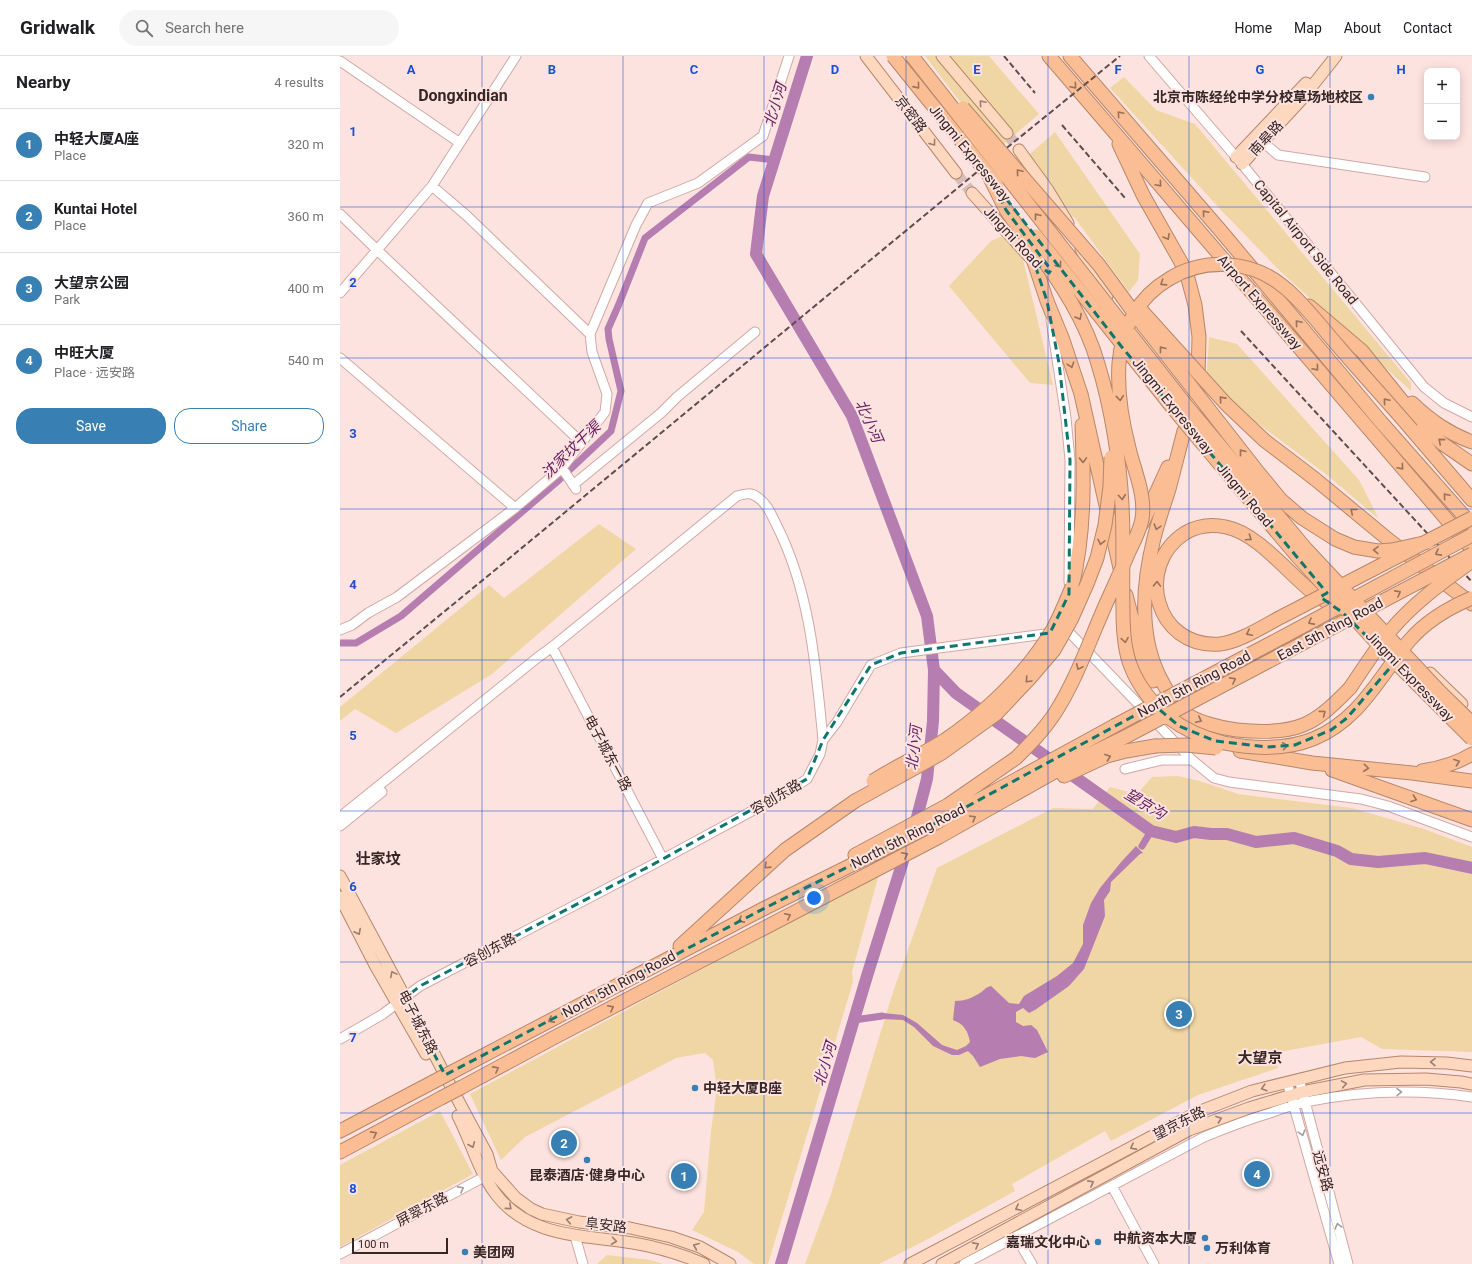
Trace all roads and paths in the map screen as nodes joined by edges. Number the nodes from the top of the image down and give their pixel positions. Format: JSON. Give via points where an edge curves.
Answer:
{"nodes":[{"id":1,"x":516,"y":56,"type":"edge"},
{"id":2,"x":789,"y":56,"type":"edge"},
{"id":3,"x":866,"y":56,"type":"edge"},
{"id":4,"x":893,"y":56,"type":"edge"},
{"id":5,"x":912,"y":56,"type":"edge"},
{"id":6,"x":942,"y":56,"type":"edge"},
{"id":7,"x":1049,"y":56,"type":"edge"},
{"id":8,"x":1070,"y":56,"type":"edge"},
{"id":9,"x":1149,"y":56,"type":"edge"},
{"id":10,"x":1327,"y":56,"type":"edge"},
{"id":11,"x":1336,"y":56,"type":"edge"},
{"id":12,"x":340,"y":61,"type":"edge"},
{"id":13,"x":933,"y":83,"type":"junction"},
{"id":14,"x":1111,"y":128,"type":"junction"},
{"id":15,"x":1007,"y":133,"type":"tunnel mouth"},
{"id":16,"x":1262,"y":142,"type":"junction"},
{"id":17,"x":458,"y":146,"type":"junction"},
{"id":18,"x":1019,"y":150,"type":"tunnel mouth"},
{"id":19,"x":1239,"y":161,"type":"junction"},
{"id":20,"x":956,"y":173,"type":"tunnel mouth"},
{"id":21,"x":1425,"y":177,"type":"dead end"},
{"id":22,"x":990,"y":178,"type":"junction"},
{"id":23,"x":432,"y":186,"type":"junction"},
{"id":24,"x":972,"y":193,"type":"tunnel mouth"},
{"id":25,"x":340,"y":214,"type":"edge"},
{"id":26,"x":1220,"y":230,"type":"junction"},
{"id":27,"x":377,"y":250,"type":"junction"},
{"id":28,"x":1034,"y":262,"type":"junction"},
{"id":29,"x":1099,"y":265,"type":"junction"},
{"id":30,"x":340,"y":293,"type":"edge"},
{"id":31,"x":1047,"y":301,"type":"junction"},
{"id":32,"x":755,"y":332,"type":"dead end"},
{"id":33,"x":590,"y":334,"type":"junction"},
{"id":34,"x":1362,"y":351,"type":"junction"},
{"id":35,"x":340,"y":358,"type":"edge"},
{"id":36,"x":1081,"y":394,"type":"junction"},
{"id":37,"x":1108,"y":406,"type":"junction"},
{"id":38,"x":1472,"y":416,"type":"edge"},
{"id":39,"x":1184,"y":431,"type":"junction"},
{"id":40,"x":580,"y":442,"type":"junction"},
{"id":41,"x":1472,"y":442,"type":"edge"},
{"id":42,"x":1472,"y":464,"type":"edge"},
{"id":43,"x":562,"y":468,"type":"junction"},
{"id":44,"x":1472,"y":500,"type":"edge"},
{"id":45,"x":515,"y":508,"type":"junction"},
{"id":46,"x":1472,"y":518,"type":"edge"},
{"id":47,"x":1472,"y":525,"type":"edge"},
{"id":48,"x":1138,"y":532,"type":"junction"},
{"id":49,"x":1472,"y":535,"type":"edge"},
{"id":50,"x":1428,"y":542,"type":"junction"},
{"id":51,"x":1472,"y":549,"type":"edge"},
{"id":52,"x":1472,"y":554,"type":"edge"},
{"id":53,"x":1472,"y":561,"type":"edge"},
{"id":54,"x":1472,"y":598,"type":"edge"},
{"id":55,"x":1472,"y":604,"type":"edge"},
{"id":56,"x":1342,"y":612,"type":"junction"},
{"id":57,"x":340,"y":630,"type":"edge"},
{"id":58,"x":1068,"y":631,"type":"junction"},
{"id":59,"x":552,"y":647,"type":"junction"},
{"id":60,"x":1182,"y":712,"type":"junction"},
{"id":61,"x":1472,"y":715,"type":"edge"},
{"id":62,"x":1472,"y":723,"type":"edge"},
{"id":63,"x":1125,"y":737,"type":"joint"},
{"id":64,"x":1472,"y":739,"type":"edge"},
{"id":65,"x":823,"y":740,"type":"junction"},
{"id":66,"x":1472,"y":743,"type":"edge"},
{"id":67,"x":1472,"y":754,"type":"edge"},
{"id":68,"x":1192,"y":760,"type":"junction"},
{"id":69,"x":1312,"y":763,"type":"junction"},
{"id":70,"x":1064,"y":765,"type":"junction"},
{"id":71,"x":1125,"y":769,"type":"dead end"},
{"id":72,"x":1412,"y":773,"type":"junction"},
{"id":73,"x":1041,"y":777,"type":"junction"},
{"id":74,"x":1472,"y":781,"type":"edge"},
{"id":75,"x":854,"y":797,"type":"junction"},
{"id":76,"x":340,"y":818,"type":"edge"},
{"id":77,"x":1472,"y":820,"type":"edge"},
{"id":78,"x":340,"y":826,"type":"edge"},
{"id":79,"x":1472,"y":837,"type":"edge"},
{"id":80,"x":878,"y":847,"type":"junction"},
{"id":81,"x":663,"y":859,"type":"junction"},
{"id":82,"x":340,"y":876,"type":"edge"},
{"id":83,"x":340,"y":897,"type":"edge"},
{"id":84,"x":662,"y":961,"type":"junction"},
{"id":85,"x":402,"y":1001,"type":"junction"},
{"id":86,"x":340,"y":1039,"type":"edge"},
{"id":87,"x":1472,"y":1066,"type":"edge"},
{"id":88,"x":1299,"y":1078,"type":"junction"},
{"id":89,"x":1287,"y":1082,"type":"junction"},
{"id":90,"x":1471,"y":1084,"type":"edge"},
{"id":91,"x":1304,"y":1097,"type":"junction"},
{"id":92,"x":1472,"y":1097,"type":"edge"},
{"id":93,"x":1293,"y":1100,"type":"junction"},
{"id":94,"x":340,"y":1130,"type":"edge"},
{"id":95,"x":1170,"y":1140,"type":"junction"},
{"id":96,"x":340,"y":1152,"type":"edge"},
{"id":97,"x":1157,"y":1163,"type":"junction"},
{"id":98,"x":488,"y":1174,"type":"junction"},
{"id":99,"x":1112,"y":1186,"type":"junction"},
{"id":100,"x":575,"y":1236,"type":"junction"},
{"id":101,"x":1016,"y":1237,"type":"junction"},
{"id":102,"x":340,"y":1254,"type":"edge"},
{"id":103,"x":946,"y":1262,"type":"edge"},
{"id":104,"x":583,"y":1264,"type":"edge"},
{"id":105,"x":704,"y":1264,"type":"edge"},
{"id":106,"x":730,"y":1264,"type":"edge"},
{"id":107,"x":910,"y":1264,"type":"edge"},
{"id":108,"x":965,"y":1264,"type":"edge"},
{"id":109,"x":1032,"y":1264,"type":"edge"},
{"id":110,"x":1154,"y":1264,"type":"edge"},
{"id":111,"x":1339,"y":1264,"type":"edge"},
{"id":112,"x":1348,"y":1264,"type":"edge"}],
"edges":[{"from":1,"to":17,"type":"street"},
{"from":2,"to":33,"type":"street","via":[[763,136],[698,183],[648,203],[636,225]]},
{"from":3,"to":20,"type":"main road","name":"京密路","one_way":true},
{"from":4,"to":22,"type":"highway","name":"Jingmi Expressway","one_way":true,"bridge":true},
{"from":5,"to":13,"type":"highway","name":"Jingmi Expressway","bridge":true},
{"from":15,"to":6,"type":"main road","one_way":true},
{"from":7,"to":14,"type":"highway","name":"Airport Expressway","one_way":true},
{"from":26,"to":8,"type":"highway","name":"Airport Expressway","one_way":true},
{"from":9,"to":19,"type":"street","name":"Capital Airport Side Road"},
{"from":10,"to":19,"type":"main road","name":"南皋路"},
{"from":11,"to":16,"type":"main road","name":"南皋路","via":[[1301,100]]},
{"from":12,"to":17,"type":"street"},
{"from":29,"to":13,"type":"highway","one_way":true,"bridge":true,"via":[[956,99]]},
{"from":62,"to":13,"type":"highway","name":"Jingmi Expressway","one_way":true,"bridge":true,"via":[[1296,537],[1186,405]]},
{"from":14,"to":39,"type":"highway","one_way":true,"bridge":true,"via":[[1143,195],[1186,271],[1195,305],[1199,337],[1198,376],[1193,404]]},
{"from":14,"to":51,"type":"highway","name":"Airport Expressway","one_way":true},
{"from":16,"to":19,"type":"main road","name":"南皋路"},
{"from":16,"to":21,"type":"street","via":[[1278,155]]},
{"from":17,"to":23,"type":"street"},
{"from":18,"to":61,"type":"main road","name":"Jingmi Road","via":[[1070,226],[1099,284],[1115,309],[1241,467],[1308,545]]},
{"from":19,"to":38,"type":"street","name":"Capital Airport Side Road","via":[[1424,387],[1444,403]]},
{"from":22,"to":37,"type":"highway","one_way":true,"bridge":true,"via":[[1006,210],[1052,272],[1080,319],[1098,362]]},
{"from":22,"to":64,"type":"highway","name":"Jingmi Expressway","one_way":true,"bridge":true,"via":[[1176,412],[1297,556],[1388,655]]},
{"from":23,"to":27,"type":"street"},
{"from":23,"to":33,"type":"street","via":[[466,215]]},
{"from":24,"to":28,"type":"main road","name":"Jingmi Road"},
{"from":25,"to":27,"type":"street"},
{"from":26,"to":34,"type":"highway"},
{"from":47,"to":26,"type":"highway","name":"Airport Expressway","one_way":true,"via":[[1376,416]]},
{"from":27,"to":30,"type":"street"},
{"from":27,"to":40,"type":"street"},
{"from":28,"to":31,"type":"highway"},
{"from":28,"to":56,"type":"main road","name":"Jingmi Road","via":[[1089,306]]},
{"from":50,"to":29,"type":"highway","one_way":true,"bridge":true,"via":[[1392,550],[1366,550],[1344,544],[1302,518],[1282,500],[1258,472]]},
{"from":55,"to":29,"type":"highway","one_way":true,"bridge":true,"via":[[1264,440],[1226,404]]},
{"from":31,"to":36,"type":"highway","one_way":true},
{"from":31,"to":58,"type":"street","via":[[1059,363],[1070,460]]},
{"from":32,"to":43,"type":"street","via":[[575,487]]},
{"from":33,"to":40,"type":"street","via":[[592,352],[607,394],[605,412]]},
{"from":34,"to":41,"type":"highway","via":[[1433,421],[1453,435]]},
{"from":42,"to":34,"type":"highway","one_way":true,"via":[[1423,427]]},
{"from":35,"to":45,"type":"street"},
{"from":36,"to":60,"type":"highway","via":[[1132,623],[1143,661],[1156,687]]},
{"from":36,"to":75,"type":"highway","one_way":true,"bridge":true,"via":[[1084,473],[1082,530],[1072,587],[1052,629],[1029,663],[983,711],[943,741],[895,767]]},
{"from":37,"to":54,"type":"highway","one_way":true,"bridge":true,"via":[[1117,452],[1122,499],[1123,628],[1131,667],[1147,697],[1179,726],[1215,741],[1267,748],[1295,745],[1315,738],[1331,730],[1358,709],[1410,640],[1424,626],[1438,615]]},
{"from":37,"to":75,"type":"highway","one_way":true,"bridge":true,"via":[[1111,440],[1110,486],[1097,558],[1088,584],[1054,650],[996,714],[942,753]]},
{"from":39,"to":48,"type":"highway","bridge":true},
{"from":39,"to":60,"type":"highway","one_way":true,"via":[[1154,538],[1147,570],[1144,605],[1146,634],[1158,674]]},
{"from":40,"to":43,"type":"street"},
{"from":43,"to":45,"type":"street"},
{"from":44,"to":48,"type":"highway","one_way":true,"bridge":true,"via":[[1285,287],[1247,268],[1224,264],[1195,267],[1170,278],[1151,291],[1132,318],[1122,341],[1119,365],[1120,398],[1128,446],[1142,501],[1142,517]]},
{"from":45,"to":57,"type":"street","via":[[397,597]]},
{"from":46,"to":50,"type":"highway","bridge":true},
{"from":48,"to":80,"type":"highway","one_way":true,"bridge":true,"via":[[1104,606],[1083,660],[1064,698],[1044,729],[1016,758],[948,805]]},
{"from":49,"to":70,"type":"highway","name":"North 5th Ring Road","one_way":true,"bridge":true,"via":[[1114,726]]},
{"from":50,"to":56,"type":"highway","one_way":true,"bridge":true,"via":[[1284,616],[1237,639],[1220,644],[1192,641],[1168,622],[1160,606],[1157,589],[1158,567],[1166,550],[1177,538],[1192,529],[1209,525],[1225,526],[1240,531],[1257,543],[1312,592]]},
{"from":63,"to":52,"type":"highway","name":"East 5th Ring Road","one_way":true,"bridge":true},
{"from":60,"to":53,"type":"highway","one_way":true,"bridge":true,"via":[[1205,722],[1236,730],[1268,731],[1303,725],[1333,705],[1350,688],[1390,631],[1414,606]]},
{"from":56,"to":66,"type":"main road","name":"Jingmi Road"},
{"from":58,"to":65,"type":"street","via":[[901,653],[871,665],[837,722]]},
{"from":58,"to":68,"type":"street"},
{"from":59,"to":65,"type":"street","name":"容创东路","via":[[737,496],[747,493],[757,496],[766,504],[783,537],[799,584],[812,640]]},
{"from":59,"to":76,"type":"street"},
{"from":59,"to":78,"type":"street","via":[[540,661]]},
{"from":59,"to":81,"type":"street","name":"电子城东一路"},
{"from":63,"to":70,"type":"highway","name":"North 5th Ring Road"},
{"from":65,"to":81,"type":"street","name":"容创东路","via":[[820,754],[807,779]]},
{"from":72,"to":67,"type":"highway","one_way":true,"via":[[1461,761]]},
{"from":68,"to":71,"type":"street","via":[[1162,760]]},
{"from":68,"to":79,"type":"street","via":[[1214,778],[1361,799],[1388,806]]},
{"from":70,"to":69,"type":"highway","one_way":true,"bridge":true,"via":[[1155,746],[1186,745]]},
{"from":69,"to":72,"type":"highway","one_way":true},
{"from":69,"to":77,"type":"highway","one_way":true},
{"from":70,"to":73,"type":"highway"},
{"from":70,"to":73,"type":"highway","name":"North 5th Ring Road"},
{"from":72,"to":74,"type":"highway"},
{"from":73,"to":80,"type":"highway","name":"North 5th Ring Road"},
{"from":96,"to":73,"type":"highway","name":"North 5th Ring Road","one_way":true,"bridge":true,"via":[[554,1037],[939,837],[1028,787]]},
{"from":75,"to":84,"type":"highway","one_way":true,"via":[[785,850]]},
{"from":80,"to":84,"type":"highway","name":"North 5th Ring Road","one_way":true},
{"from":81,"to":85,"type":"street","name":"容创东路","via":[[420,986]]},
{"from":85,"to":82,"type":"main road","name":"电子城东路","one_way":true},
{"from":83,"to":85,"type":"main road","name":"电子城东路","one_way":true,"via":[[375,965]]},
{"from":84,"to":94,"type":"highway","name":"North 5th Ring Road","one_way":true,"bridge":true},
{"from":85,"to":86,"type":"street","name":"容创东路"},
{"from":85,"to":98,"type":"main road","name":"电子城东路"},
{"from":87,"to":88,"type":"main road","name":"望京东路","one_way":true,"via":[[1401,1062],[1345,1068]]},
{"from":88,"to":89,"type":"main road","name":"望京东路"},
{"from":88,"to":91,"type":"street","name":"远安路"},
{"from":89,"to":93,"type":"street","name":"远安路"},
{"from":89,"to":107,"type":"main road","name":"望京东路","one_way":true,"via":[[1252,1091],[1198,1112]]},
{"from":91,"to":90,"type":"main road","name":"望京东路","one_way":true,"via":[[1364,1080],[1426,1079]]},
{"from":91,"to":92,"type":"street","one_way":true,"via":[[1388,1093],[1444,1093]]},
{"from":91,"to":93,"type":"main road","name":"望京东路"},
{"from":112,"to":91,"type":"street","name":"远安路","one_way":true},
{"from":95,"to":93,"type":"main road","name":"望京东路","one_way":true,"via":[[1189,1130],[1249,1108]]},
{"from":93,"to":97,"type":"street","via":[[1210,1134]]},
{"from":93,"to":111,"type":"street","name":"远安路","one_way":true},
{"from":95,"to":97,"type":"street"},
{"from":103,"to":95,"type":"main road","name":"望京东路","one_way":true},
{"from":97,"to":99,"type":"street"},
{"from":98,"to":100,"type":"main road","name":"阜安路","one_way":true,"via":[[495,1194],[524,1219],[553,1232]]},
{"from":102,"to":98,"type":"street","name":"屏翠东路","one_way":true},
{"from":106,"to":98,"type":"main road","name":"阜安路","one_way":true,"via":[[700,1247],[671,1237],[542,1214],[516,1198]]},
{"from":99,"to":101,"type":"street"},
{"from":99,"to":110,"type":"street"},
{"from":100,"to":104,"type":"street"},
{"from":100,"to":105,"type":"main road","name":"阜安路","one_way":true,"via":[[634,1243],[680,1254]]},
{"from":101,"to":108,"type":"street"},
{"from":101,"to":109,"type":"street"},
{"from":103,"to":108,"type":"street"}]}
